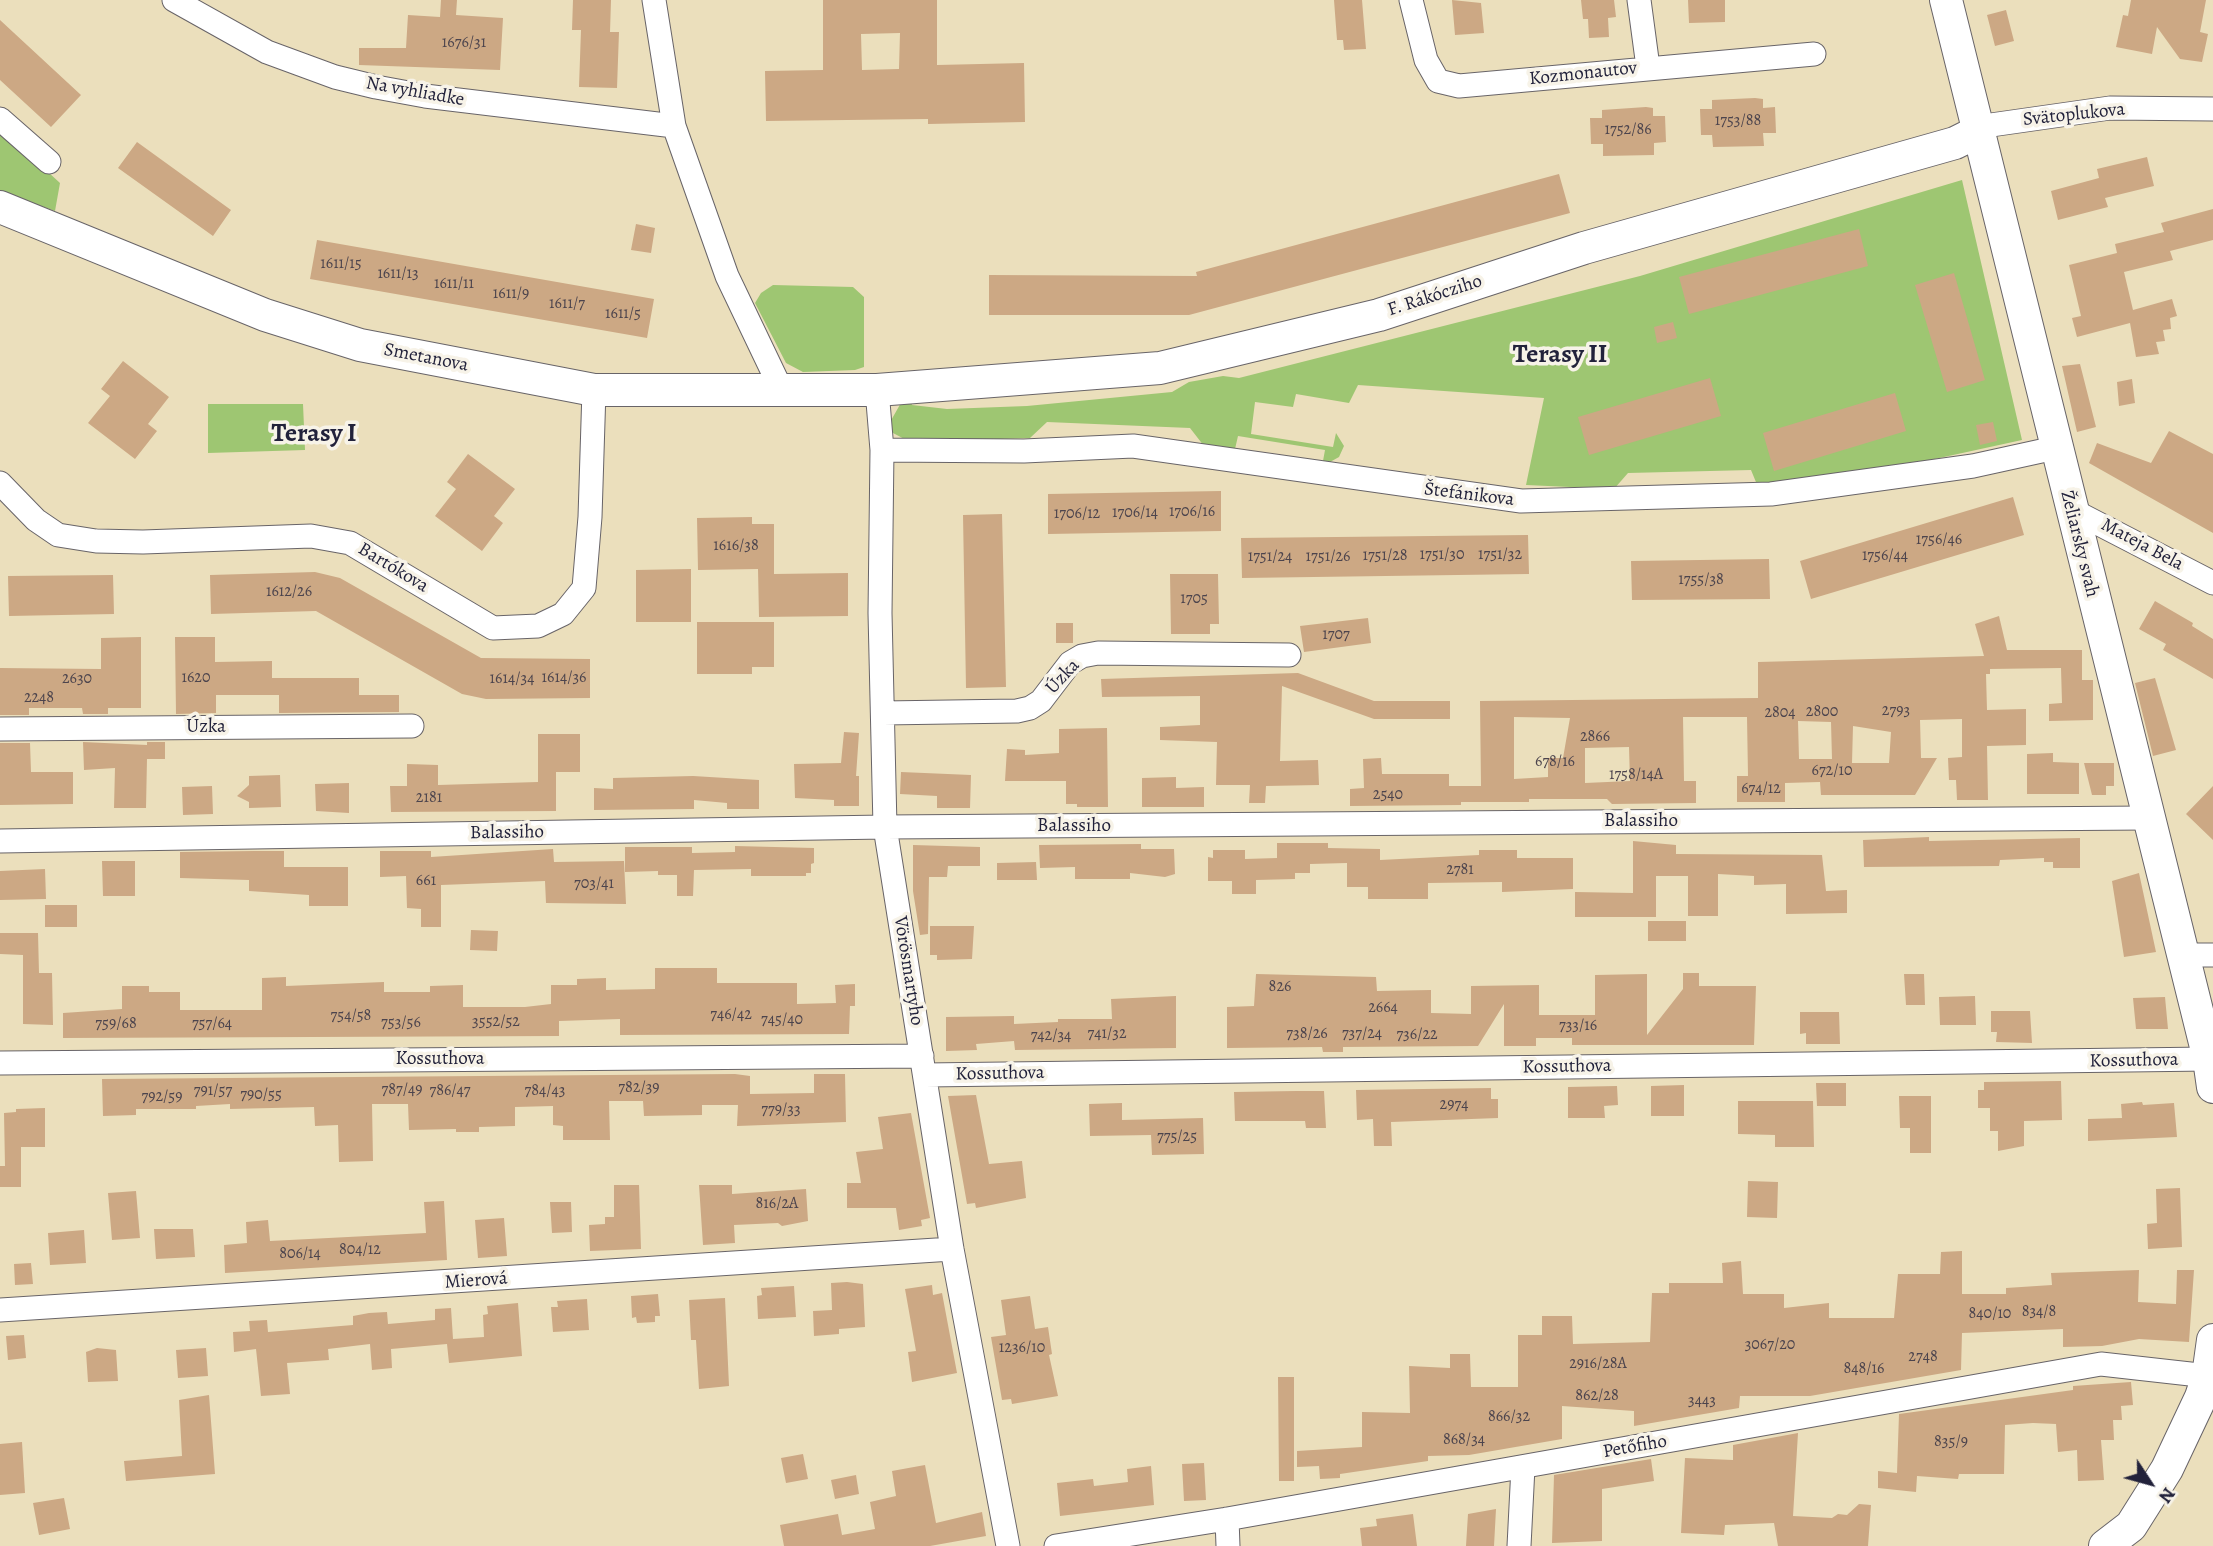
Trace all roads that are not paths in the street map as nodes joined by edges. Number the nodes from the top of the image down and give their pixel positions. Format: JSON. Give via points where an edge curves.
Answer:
{"nodes":[{"id":1,"x":174,"y":0,"type":"edge"},
{"id":2,"x":654,"y":0,"type":"edge"},
{"id":3,"x":1411,"y":0,"type":"edge"},
{"id":4,"x":1639,"y":0,"type":"edge"},
{"id":5,"x":1945,"y":0,"type":"edge"},
{"id":6,"x":1814,"y":54,"type":"dead end"},
{"id":7,"x":1648,"y":67,"type":"junction"},
{"id":8,"x":2213,"y":109,"type":"edge"},
{"id":9,"x":0,"y":119,"type":"edge"},
{"id":10,"x":674,"y":125,"type":"junction"},
{"id":11,"x":1979,"y":131,"type":"junction"},
{"id":12,"x":49,"y":162,"type":"dead end"},
{"id":13,"x":0,"y":207,"type":"edge"},
{"id":14,"x":781,"y":389,"type":"junction"},
{"id":15,"x":594,"y":390,"type":"junction"},
{"id":16,"x":877,"y":390,"type":"junction"},
{"id":17,"x":2055,"y":448,"type":"junction"},
{"id":18,"x":882,"y":450,"type":"junction"},
{"id":19,"x":0,"y":483,"type":"edge"},
{"id":20,"x":2070,"y":509,"type":"junction"},
{"id":21,"x":2213,"y":583,"type":"edge"},
{"id":22,"x":1289,"y":654,"type":"dead end"},
{"id":23,"x":883,"y":713,"type":"junction"},
{"id":24,"x":412,"y":726,"type":"dead end"},
{"id":25,"x":0,"y":729,"type":"edge"},
{"id":26,"x":2148,"y":818,"type":"junction"},
{"id":27,"x":884,"y":827,"type":"junction"},
{"id":28,"x":0,"y":841,"type":"edge"},
{"id":29,"x":2182,"y":955,"type":"junction"},
{"id":30,"x":2213,"y":956,"type":"edge"},
{"id":31,"x":0,"y":1063,"type":"edge"},
{"id":32,"x":924,"y":1065,"type":"junction"},
{"id":33,"x":2211,"y":1073,"type":"edge"},
{"id":34,"x":952,"y":1249,"type":"junction"},
{"id":35,"x":0,"y":1310,"type":"edge"},
{"id":36,"x":2213,"y":1340,"type":"edge"},
{"id":37,"x":2210,"y":1377,"type":"edge"},
{"id":38,"x":1523,"y":1467,"type":"junction"},
{"id":39,"x":1227,"y":1519,"type":"junction"},
{"id":40,"x":1008,"y":1546,"type":"edge"},
{"id":41,"x":1056,"y":1546,"type":"edge"},
{"id":42,"x":1228,"y":1546,"type":"edge"},
{"id":43,"x":1519,"y":1546,"type":"edge"},
{"id":44,"x":2105,"y":1546,"type":"edge"}],
"edges":[{"from":1,"to":10,"type":"street","name":"Na vyhliadke","via":[[267,52],[334,77],[465,101]]},
{"from":2,"to":10,"type":"street"},
{"from":3,"to":7,"type":"street","name":"Kozmonautov","via":[[1426,60],[1438,81],[1470,85]]},
{"from":4,"to":7,"type":"street"},
{"from":5,"to":11,"type":"street","name":"Želiarsky svah"},
{"from":6,"to":7,"type":"street","name":"Kozmonautov"},
{"from":8,"to":11,"type":"street","name":"Svätoplukova","via":[[2110,108],[1995,124]]},
{"from":9,"to":12,"type":"street"},
{"from":10,"to":14,"type":"street","via":[[727,276]]},
{"from":11,"to":16,"type":"street","name":"F. Rákócziho","via":[[1955,143],[1584,248],[1379,315],[1182,363]]},
{"from":11,"to":17,"type":"street","name":"Želiarsky svah"},
{"from":13,"to":15,"type":"street","name":"Smetanova","via":[[265,315],[360,345]]},
{"from":14,"to":15,"type":"street","name":"Smetanova"},
{"from":14,"to":16,"type":"street","name":"Smetanova"},
{"from":15,"to":19,"type":"street","name":"Bartókova","via":[[584,588],[563,614],[538,626],[493,628],[350,543],[311,536],[120,542],[58,535],[36,520]]},
{"from":16,"to":18,"type":"street","name":"Vörösmartyho"},
{"from":17,"to":18,"type":"street","name":"Štefánikova","via":[[1972,466],[1795,492],[1521,501],[1133,446]]},
{"from":17,"to":20,"type":"street","name":"Želiarsky svah"},
{"from":18,"to":23,"type":"street","name":"Vörösmartyho"},
{"from":20,"to":21,"type":"street","name":"Mateja Bela"},
{"from":20,"to":26,"type":"street","name":"Želiarsky svah"},
{"from":22,"to":23,"type":"street","name":"Úzka","via":[[1082,656],[1070,663],[1041,701],[1030,708]]},
{"from":23,"to":27,"type":"street","name":"Vörösmartyho"},
{"from":24,"to":25,"type":"street","name":"Úzka"},
{"from":26,"to":27,"type":"street","name":"Balassiho"},
{"from":26,"to":29,"type":"street","name":"Želiarsky svah"},
{"from":27,"to":28,"type":"street","name":"Balassiho"},
{"from":27,"to":32,"type":"street","name":"Vörösmartyho"},
{"from":29,"to":30,"type":"street"},
{"from":29,"to":33,"type":"street","name":"Želiarsky svah"},
{"from":31,"to":32,"type":"street","name":"Kossuthova"},
{"from":32,"to":33,"type":"street","name":"Kossuthova"},
{"from":32,"to":34,"type":"street","name":"Vörösmartyho"},
{"from":34,"to":35,"type":"street","name":"Mierová"},
{"from":34,"to":40,"type":"street","name":"Vörösmartyho"},
{"from":36,"to":37,"type":"street"},
{"from":37,"to":38,"type":"street","name":"Petőfiho","via":[[2101,1364]]},
{"from":37,"to":44,"type":"street","via":[[2167,1469],[2131,1526]]},
{"from":38,"to":39,"type":"street","name":"Petőfiho"},
{"from":38,"to":43,"type":"street"},
{"from":39,"to":41,"type":"street","name":"Petőfiho"},
{"from":39,"to":42,"type":"street"}]}
